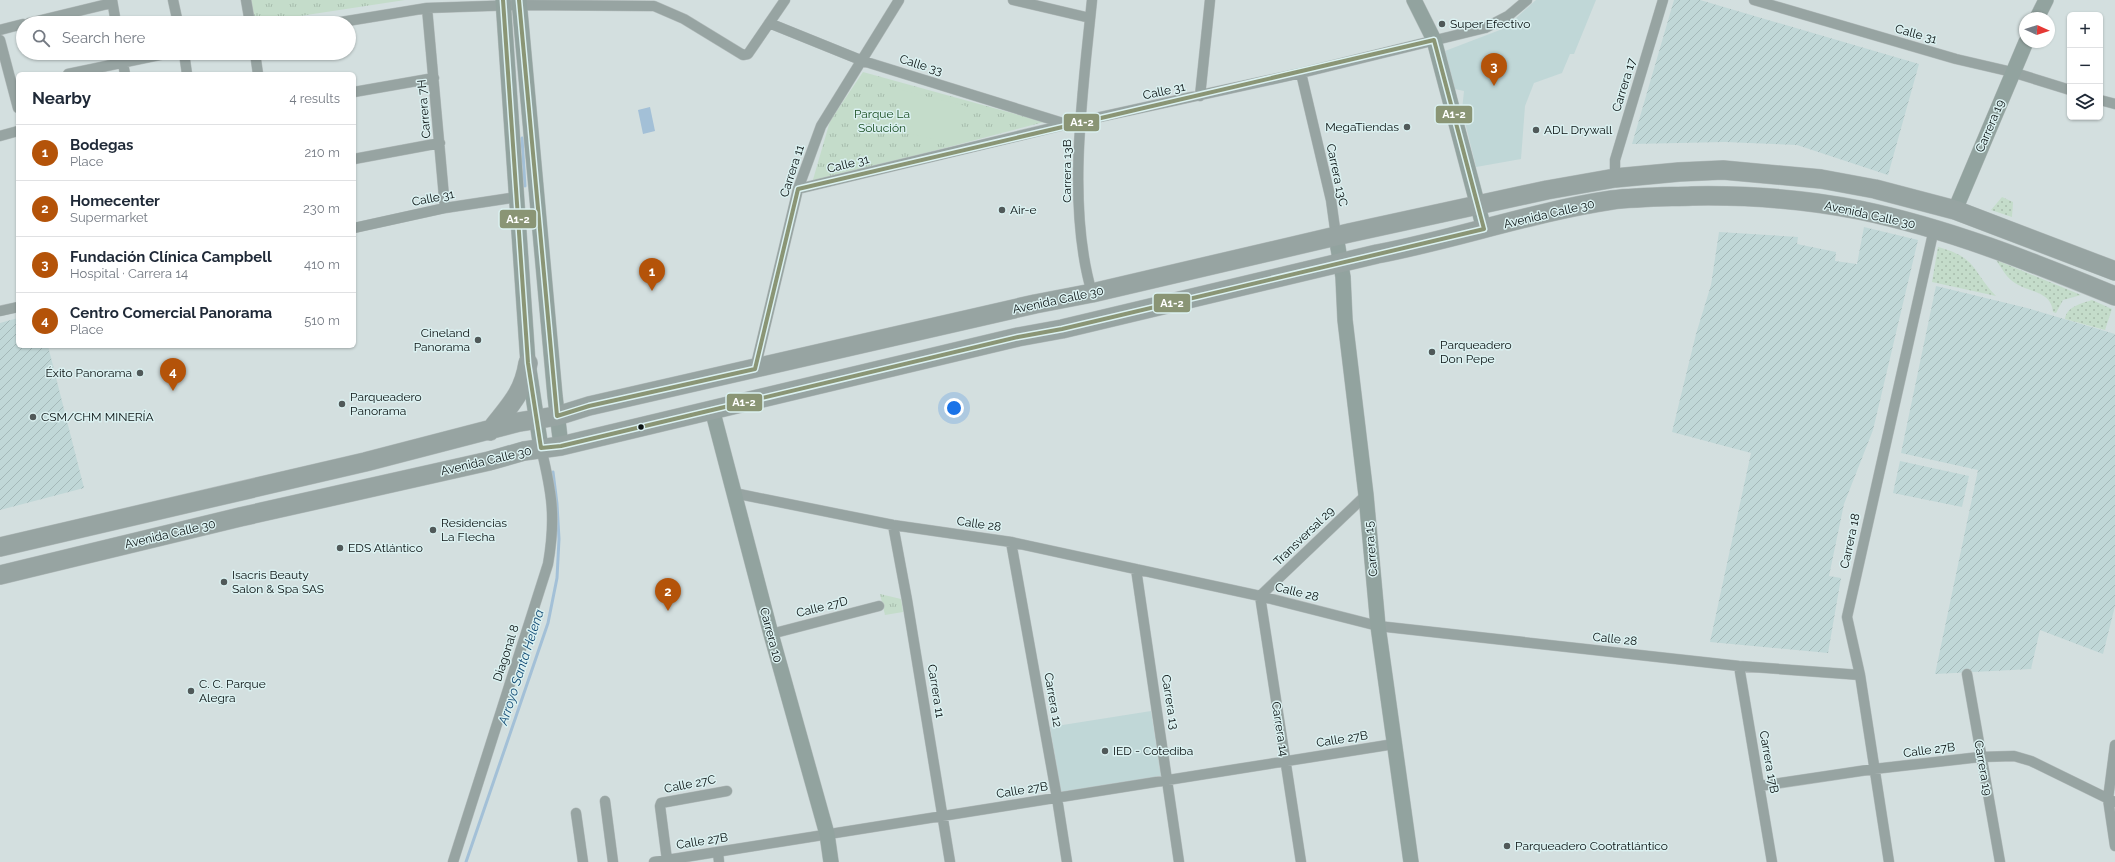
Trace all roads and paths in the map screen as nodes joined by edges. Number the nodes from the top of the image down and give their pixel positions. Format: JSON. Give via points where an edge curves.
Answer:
{"nodes":[{"id":1,"x":173,"y":0,"type":"edge"},
{"id":2,"x":246,"y":0,"type":"edge"},
{"id":3,"x":448,"y":0,"type":"edge"},
{"id":4,"x":785,"y":0,"type":"edge"},
{"id":5,"x":899,"y":0,"type":"edge"},
{"id":6,"x":1013,"y":0,"type":"edge"},
{"id":7,"x":1092,"y":0,"type":"edge"},
{"id":8,"x":1210,"y":0,"type":"edge"},
{"id":9,"x":1414,"y":0,"type":"edge"},
{"id":10,"x":1527,"y":0,"type":"edge"},
{"id":11,"x":1663,"y":0,"type":"edge"},
{"id":12,"x":1754,"y":0,"type":"edge"},
{"id":13,"x":2046,"y":0,"type":"edge"},
{"id":14,"x":112,"y":1,"type":"edge"},
{"id":15,"x":519,"y":2,"type":"edge"},
{"id":16,"x":503,"y":3,"type":"edge"},
{"id":17,"x":461,"y":6,"type":"junction"},
{"id":18,"x":427,"y":8,"type":"junction"},
{"id":19,"x":2040,"y":12,"type":"edge"},
{"id":20,"x":55,"y":16,"type":"edge"},
{"id":21,"x":115,"y":16,"type":"edge"},
{"id":22,"x":176,"y":16,"type":"edge"},
{"id":23,"x":249,"y":16,"type":"edge"},
{"id":24,"x":1090,"y":18,"type":"junction"},
{"id":25,"x":356,"y":20,"type":"edge"},
{"id":26,"x":769,"y":23,"type":"junction"},
{"id":27,"x":16,"y":26,"type":"edge"},
{"id":28,"x":0,"y":30,"type":"edge"},
{"id":29,"x":0,"y":40,"type":"edge"},
{"id":30,"x":1434,"y":40,"type":"junction"},
{"id":31,"x":2023,"y":48,"type":"edge"},
{"id":32,"x":113,"y":60,"type":"edge"},
{"id":33,"x":123,"y":60,"type":"edge"},
{"id":34,"x":185,"y":60,"type":"edge"},
{"id":35,"x":256,"y":60,"type":"edge"},
{"id":36,"x":862,"y":61,"type":"junction"},
{"id":37,"x":76,"y":72,"type":"edge"},
{"id":38,"x":125,"y":72,"type":"edge"},
{"id":39,"x":187,"y":72,"type":"edge"},
{"id":40,"x":258,"y":72,"type":"edge"},
{"id":41,"x":2012,"y":72,"type":"junction"},
{"id":42,"x":1301,"y":73,"type":"junction"},
{"id":43,"x":434,"y":78,"type":"junction"},
{"id":44,"x":2067,"y":89,"type":"edge"},
{"id":45,"x":16,"y":90,"type":"edge"},
{"id":46,"x":356,"y":92,"type":"edge"},
{"id":47,"x":1200,"y":96,"type":"junction"},
{"id":48,"x":2103,"y":101,"type":"edge"},
{"id":49,"x":2115,"y":104,"type":"edge"},
{"id":50,"x":1081,"y":122,"type":"junction"},
{"id":51,"x":1068,"y":124,"type":"junction"},
{"id":52,"x":16,"y":132,"type":"edge"},
{"id":53,"x":0,"y":136,"type":"edge"},
{"id":54,"x":440,"y":142,"type":"junction"},
{"id":55,"x":356,"y":159,"type":"edge"},
{"id":56,"x":1615,"y":178,"type":"junction"},
{"id":57,"x":798,"y":189,"type":"junction"},
{"id":58,"x":517,"y":197,"type":"junction"},
{"id":59,"x":1478,"y":205,"type":"junction"},
{"id":60,"x":445,"y":208,"type":"junction"},
{"id":61,"x":1955,"y":210,"type":"junction"},
{"id":62,"x":356,"y":228,"type":"edge"},
{"id":63,"x":1484,"y":229,"type":"junction"},
{"id":64,"x":1934,"y":229,"type":"junction"},
{"id":65,"x":1336,"y":236,"type":"junction"},
{"id":66,"x":1340,"y":263,"type":"junction"},
{"id":67,"x":2115,"y":271,"type":"edge"},
{"id":68,"x":1092,"y":293,"type":"junction"},
{"id":69,"x":2115,"y":296,"type":"edge"},
{"id":70,"x":16,"y":308,"type":"edge"},
{"id":71,"x":0,"y":312,"type":"edge"},
{"id":72,"x":528,"y":364,"type":"junction"},
{"id":73,"x":755,"y":370,"type":"junction"},
{"id":74,"x":712,"y":409,"type":"junction"},
{"id":75,"x":557,"y":416,"type":"junction"},
{"id":76,"x":537,"y":419,"type":"junction"},
{"id":77,"x":490,"y":431,"type":"junction"},
{"id":78,"x":561,"y":446,"type":"junction"},
{"id":79,"x":541,"y":448,"type":"junction"},
{"id":80,"x":734,"y":494,"type":"junction"},
{"id":81,"x":1366,"y":495,"type":"junction"},
{"id":82,"x":893,"y":525,"type":"junction"},
{"id":83,"x":1011,"y":542,"type":"junction"},
{"id":84,"x":0,"y":547,"type":"edge"},
{"id":85,"x":1136,"y":569,"type":"junction"},
{"id":86,"x":0,"y":575,"type":"edge"},
{"id":87,"x":1260,"y":596,"type":"junction"},
{"id":88,"x":879,"y":606,"type":"dead end"},
{"id":89,"x":1378,"y":626,"type":"junction"},
{"id":90,"x":771,"y":634,"type":"junction"},
{"id":91,"x":1739,"y":666,"type":"junction"},
{"id":92,"x":1967,"y":674,"type":"dead end"},
{"id":93,"x":1860,"y":675,"type":"junction"},
{"id":94,"x":1394,"y":744,"type":"junction"},
{"id":95,"x":2115,"y":745,"type":"edge"},
{"id":96,"x":1980,"y":757,"type":"junction"},
{"id":97,"x":1285,"y":761,"type":"junction"},
{"id":98,"x":1874,"y":769,"type":"junction"},
{"id":99,"x":1168,"y":780,"type":"junction"},
{"id":100,"x":1760,"y":786,"type":"junction"},
{"id":101,"x":727,"y":791,"type":"dead end"},
{"id":102,"x":1057,"y":798,"type":"junction"},
{"id":103,"x":2112,"y":800,"type":"edge"},
{"id":104,"x":605,"y":801,"type":"dead end"},
{"id":105,"x":576,"y":813,"type":"dead end"},
{"id":106,"x":943,"y":816,"type":"junction"},
{"id":107,"x":827,"y":834,"type":"junction"},
{"id":108,"x":2115,"y":846,"type":"edge"},
{"id":109,"x":718,"y":857,"type":"edge"},
{"id":110,"x":667,"y":860,"type":"junction"},
{"id":111,"x":453,"y":862,"type":"edge"},
{"id":112,"x":583,"y":862,"type":"edge"},
{"id":113,"x":613,"y":862,"type":"edge"},
{"id":114,"x":654,"y":862,"type":"edge"},
{"id":115,"x":831,"y":862,"type":"edge"},
{"id":116,"x":950,"y":862,"type":"edge"},
{"id":117,"x":1067,"y":862,"type":"edge"},
{"id":118,"x":1179,"y":862,"type":"edge"},
{"id":119,"x":1301,"y":862,"type":"edge"},
{"id":120,"x":1411,"y":862,"type":"edge"},
{"id":121,"x":1772,"y":862,"type":"edge"},
{"id":122,"x":1889,"y":862,"type":"edge"},
{"id":123,"x":2000,"y":862,"type":"edge"}],
"edges":[{"from":1,"to":22,"type":"street"},
{"from":2,"to":23,"type":"street"},
{"from":3,"to":17,"type":"street"},
{"from":4,"to":26,"type":"street"},
{"from":5,"to":36,"type":"street","name":"Carrera 11"},
{"from":6,"to":24,"type":"street"},
{"from":7,"to":24,"type":"street","name":"Carrera 13B"},
{"from":8,"to":47,"type":"street"},
{"from":9,"to":30,"type":"street"},
{"from":10,"to":30,"type":"street","name":"Calle 31","via":[[1508,16],[1491,25]]},
{"from":11,"to":56,"type":"street","name":"Carrera 17","via":[[1615,160]]},
{"from":12,"to":41,"type":"street","name":"Calle 31","via":[[1956,59]]},
{"from":13,"to":19,"type":"street"},
{"from":14,"to":20,"type":"street"},
{"from":14,"to":21,"type":"street"},
{"from":15,"to":16,"type":"street"},
{"from":15,"to":26,"type":"street","via":[[654,6],[684,19],[738,54],[748,54]]},
{"from":15,"to":75,"type":"street"},
{"from":16,"to":17,"type":"street"},
{"from":16,"to":58,"type":"street"},
{"from":17,"to":18,"type":"street"},
{"from":18,"to":25,"type":"street"},
{"from":18,"to":43,"type":"street","name":"Carrera 7H"},
{"from":24,"to":50,"type":"street","name":"Carrera 13B"},
{"from":26,"to":36,"type":"street","name":"Calle 33"},
{"from":27,"to":28,"type":"street"},
{"from":29,"to":45,"type":"street"},
{"from":30,"to":42,"type":"street","name":"Calle 31"},
{"from":30,"to":59,"type":"street"},
{"from":31,"to":41,"type":"street","name":"Carrera 19"},
{"from":32,"to":37,"type":"street"},
{"from":33,"to":38,"type":"street"},
{"from":34,"to":39,"type":"street"},
{"from":35,"to":40,"type":"street"},
{"from":36,"to":51,"type":"street","name":"Calle 33"},
{"from":36,"to":57,"type":"street","name":"Carrera 11","via":[[821,126]]},
{"from":41,"to":44,"type":"street","name":"Calle 31"},
{"from":41,"to":61,"type":"street","name":"Carrera 19"},
{"from":42,"to":47,"type":"street","name":"Calle 31"},
{"from":42,"to":65,"type":"street","name":"Carrera 13C","via":[[1331,200]]},
{"from":43,"to":46,"type":"street"},
{"from":43,"to":54,"type":"street","name":"Carrera 7H"},
{"from":47,"to":50,"type":"street","name":"Calle 31"},
{"from":48,"to":49,"type":"street"},
{"from":50,"to":51,"type":"street","name":"Calle 31"},
{"from":50,"to":68,"type":"street","name":"Carrera 13B","via":[[1082,252]]},
{"from":51,"to":57,"type":"street","name":"Calle 31"},
{"from":52,"to":53,"type":"street"},
{"from":54,"to":55,"type":"street"},
{"from":54,"to":60,"type":"street","name":"Carrera 7H"},
{"from":56,"to":59,"type":"highway","name":"Avenida Calle 30"},
{"from":56,"to":61,"type":"highway","name":"Avenida Calle 30","via":[[1687,171],[1762,172],[1875,189]]},
{"from":57,"to":73,"type":"street","name":"Carrera 11"},
{"from":58,"to":60,"type":"street","name":"Calle 31"},
{"from":58,"to":72,"type":"street"},
{"from":59,"to":63,"type":"street"},
{"from":59,"to":65,"type":"highway","name":"Avenida Calle 30"},
{"from":60,"to":62,"type":"street","name":"Calle 31"},
{"from":61,"to":67,"type":"highway","name":"Avenida Calle 30"},
{"from":63,"to":64,"type":"highway","name":"Avenida Calle 30","via":[[1553,210],[1614,200],[1739,196],[1852,209]]},
{"from":63,"to":66,"type":"highway","name":"Avenida Calle 30"},
{"from":64,"to":69,"type":"highway","name":"Avenida Calle 30"},
{"from":64,"to":93,"type":"street","name":"Carrera 18","via":[[1847,617]]},
{"from":65,"to":66,"type":"street","name":"Carrera 15"},
{"from":65,"to":68,"type":"highway","name":"Avenida Calle 30"},
{"from":66,"to":74,"type":"highway","name":"Avenida Calle 30","via":[[1062,330],[1018,337]]},
{"from":66,"to":81,"type":"street","name":"Carrera 15"},
{"from":68,"to":73,"type":"highway","name":"Avenida Calle 30"},
{"from":70,"to":71,"type":"street"},
{"from":72,"to":76,"type":"street"},
{"from":72,"to":77,"type":"highway","via":[[516,400]]},
{"from":73,"to":75,"type":"highway","name":"Avenida Calle 30","via":[[589,406]]},
{"from":74,"to":78,"type":"highway","name":"Avenida Calle 30"},
{"from":74,"to":80,"type":"street","name":"Carrera 10"},
{"from":75,"to":76,"type":"highway","name":"Avenida Calle 30"},
{"from":75,"to":78,"type":"street"},
{"from":76,"to":77,"type":"highway","name":"Avenida Calle 30"},
{"from":76,"to":79,"type":"street"},
{"from":77,"to":84,"type":"highway","name":"Avenida Calle 30"},
{"from":78,"to":79,"type":"highway","name":"Avenida Calle 30"},
{"from":79,"to":86,"type":"highway","name":"Avenida Calle 30"},
{"from":79,"to":111,"type":"street","name":"Diagonal 8","via":[[553,499],[552,542],[548,564]]},
{"from":80,"to":82,"type":"street","name":"Calle 28"},
{"from":80,"to":90,"type":"street","name":"Carrera 10"},
{"from":81,"to":87,"type":"street","name":"Transversal 29"},
{"from":81,"to":89,"type":"street","name":"Carrera 15"},
{"from":82,"to":83,"type":"street","name":"Calle 28"},
{"from":82,"to":106,"type":"street","name":"Carrera 11"},
{"from":83,"to":85,"type":"street","name":"Calle 28"},
{"from":83,"to":102,"type":"street","name":"Carrera 12"},
{"from":85,"to":87,"type":"street","name":"Calle 28"},
{"from":85,"to":99,"type":"street","name":"Carrera 13"},
{"from":87,"to":89,"type":"street","name":"Calle 28"},
{"from":87,"to":97,"type":"street","name":"Carrera 14"},
{"from":88,"to":90,"type":"street","name":"Calle 27D"},
{"from":89,"to":91,"type":"street","name":"Calle 28"},
{"from":89,"to":94,"type":"street","name":"Carrera 15"},
{"from":90,"to":107,"type":"street","name":"Carrera 10"},
{"from":91,"to":93,"type":"street","name":"Calle 28"},
{"from":91,"to":100,"type":"street","name":"Carrera 17B"},
{"from":92,"to":96,"type":"street","name":"Carrera 19"},
{"from":93,"to":98,"type":"street","name":"Carrera 18"},
{"from":94,"to":97,"type":"street","name":"Calle 27B"},
{"from":94,"to":120,"type":"street","name":"Carrera 15"},
{"from":95,"to":103,"type":"street"},
{"from":96,"to":98,"type":"street","name":"Calle 27B"},
{"from":96,"to":103,"type":"street","name":"Calle 27B","via":[[2014,756]]},
{"from":96,"to":123,"type":"street","name":"Carrera 19"},
{"from":97,"to":99,"type":"street","name":"Calle 27B"},
{"from":97,"to":119,"type":"street","name":"Carrera 14"},
{"from":98,"to":100,"type":"street","name":"Calle 27B"},
{"from":98,"to":122,"type":"street","name":"Carrera 18"},
{"from":99,"to":102,"type":"street","name":"Calle 27B"},
{"from":99,"to":118,"type":"street","name":"Carrera 13"},
{"from":100,"to":121,"type":"street","name":"Carrera 17B"},
{"from":101,"to":110,"type":"street","name":"Calle 27C","via":[[664,801],[660,806]]},
{"from":102,"to":106,"type":"street","name":"Calle 27B"},
{"from":102,"to":117,"type":"street","name":"Carrera 12"},
{"from":103,"to":108,"type":"street"},
{"from":104,"to":113,"type":"street"},
{"from":105,"to":112,"type":"street"},
{"from":106,"to":107,"type":"street","name":"Calle 27B"},
{"from":106,"to":116,"type":"street","name":"Carrera 11"},
{"from":107,"to":109,"type":"street","name":"Calle 27B"},
{"from":107,"to":115,"type":"street","name":"Carrera 10"},
{"from":109,"to":110,"type":"street","name":"Calle 27B"},
{"from":110,"to":114,"type":"street","name":"Calle 27B"}]}
